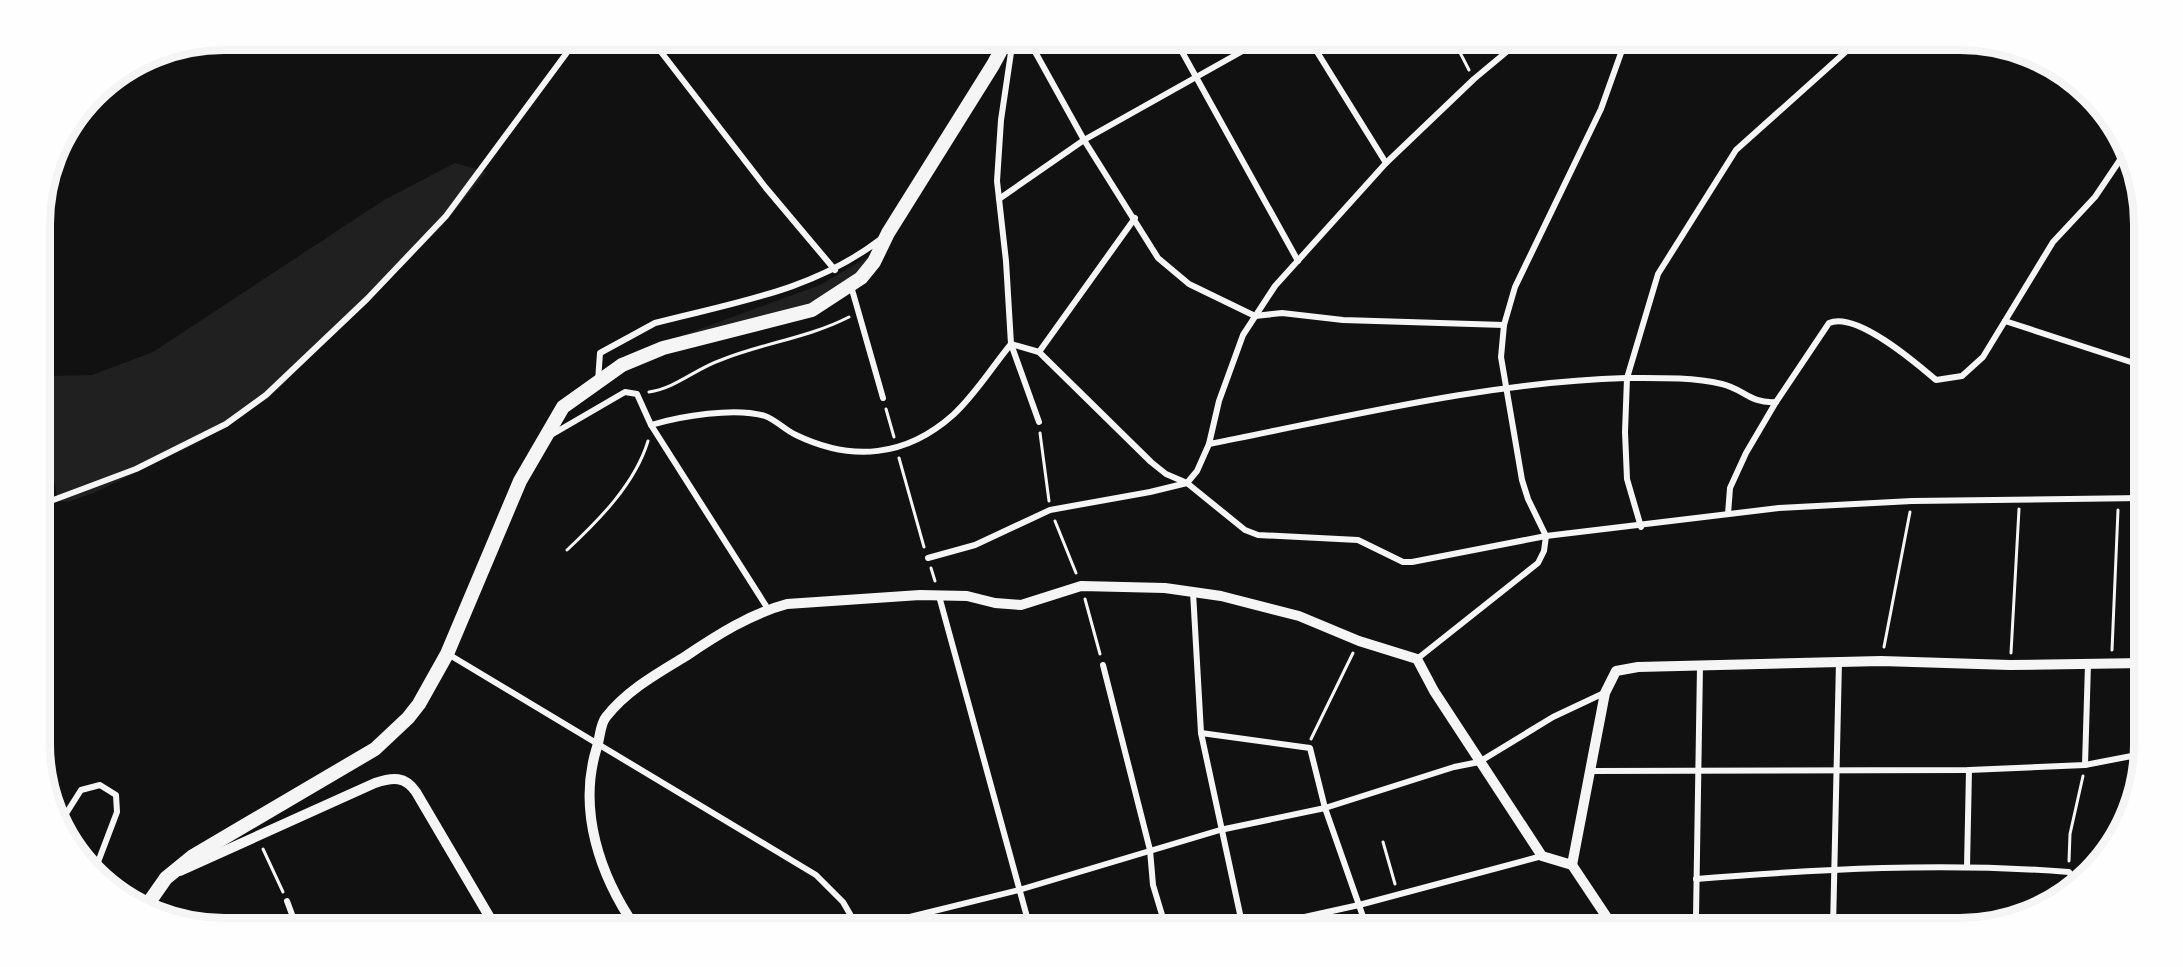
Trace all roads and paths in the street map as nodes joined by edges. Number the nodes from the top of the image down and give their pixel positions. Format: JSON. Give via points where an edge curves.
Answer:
{"nodes":[{"id":1,"x":569,"y":50,"type":"edge"},
{"id":2,"x":659,"y":50,"type":"edge"},
{"id":3,"x":994,"y":50,"type":"edge"},
{"id":4,"x":1001,"y":50,"type":"edge"},
{"id":5,"x":1011,"y":50,"type":"edge"},
{"id":6,"x":1034,"y":50,"type":"edge"},
{"id":7,"x":1181,"y":50,"type":"edge"},
{"id":8,"x":1243,"y":50,"type":"edge"},
{"id":9,"x":1316,"y":50,"type":"edge"},
{"id":10,"x":1459,"y":50,"type":"edge"},
{"id":11,"x":1508,"y":50,"type":"edge"},
{"id":12,"x":1622,"y":50,"type":"edge"},
{"id":13,"x":1848,"y":50,"type":"edge"},
{"id":14,"x":993,"y":65,"type":"junction"},
{"id":15,"x":1195,"y":76,"type":"junction"},
{"id":16,"x":1474,"y":79,"type":"junction"},
{"id":17,"x":1084,"y":140,"type":"junction"},
{"id":18,"x":2121,"y":159,"type":"edge"},
{"id":19,"x":1386,"y":163,"type":"junction"},
{"id":20,"x":999,"y":199,"type":"junction"},
{"id":21,"x":1135,"y":218,"type":"junction"},
{"id":22,"x":888,"y":233,"type":"junction"},
{"id":23,"x":1298,"y":261,"type":"junction"},
{"id":24,"x":835,"y":270,"type":"junction"},
{"id":25,"x":851,"y":286,"type":"junction"},
{"id":26,"x":859,"y":312,"type":"junction"},
{"id":27,"x":1255,"y":316,"type":"junction"},
{"id":28,"x":2005,"y":321,"type":"junction"},
{"id":29,"x":1504,"y":325,"type":"junction"},
{"id":30,"x":1011,"y":344,"type":"junction"},
{"id":31,"x":1039,"y":352,"type":"junction"},
{"id":32,"x":2134,"y":363,"type":"edge"},
{"id":33,"x":1627,"y":378,"type":"junction"},
{"id":34,"x":598,"y":381,"type":"junction"},
{"id":35,"x":1506,"y":387,"type":"junction"},
{"id":36,"x":637,"y":394,"type":"junction"},
{"id":37,"x":883,"y":398,"type":"joint"},
{"id":38,"x":1776,"y":402,"type":"junction"},
{"id":39,"x":1039,"y":422,"type":"joint"},
{"id":40,"x":651,"y":425,"type":"junction"},
{"id":41,"x":545,"y":439,"type":"junction"},
{"id":42,"x":1209,"y":444,"type":"junction"},
{"id":43,"x":897,"y":448,"type":"junction"},
{"id":44,"x":1187,"y":483,"type":"junction"},
{"id":45,"x":2118,"y":498,"type":"junction"},
{"id":46,"x":2134,"y":498,"type":"edge"},
{"id":47,"x":2020,"y":499,"type":"junction"},
{"id":48,"x":50,"y":501,"type":"edge"},
{"id":49,"x":1912,"y":501,"type":"junction"},
{"id":50,"x":1050,"y":510,"type":"junction"},
{"id":51,"x":1728,"y":514,"type":"junction"},
{"id":52,"x":1641,"y":527,"type":"junction"},
{"id":53,"x":1546,"y":536,"type":"junction"},
{"id":54,"x":567,"y":550,"type":"dead end"},
{"id":55,"x":928,"y":558,"type":"junction"},
{"id":56,"x":1081,"y":586,"type":"junction"},
{"id":57,"x":1193,"y":591,"type":"junction"},
{"id":58,"x":939,"y":596,"type":"junction"},
{"id":59,"x":768,"y":609,"type":"junction"},
{"id":60,"x":1359,"y":641,"type":"junction"},
{"id":61,"x":447,"y":654,"type":"junction"},
{"id":62,"x":1417,"y":659,"type":"junction"},
{"id":63,"x":1839,"y":661,"type":"junction"},
{"id":64,"x":1881,"y":661,"type":"junction"},
{"id":65,"x":2134,"y":663,"type":"edge"},
{"id":66,"x":2088,"y":664,"type":"junction"},
{"id":67,"x":2112,"y":664,"type":"junction"},
{"id":68,"x":1103,"y":665,"type":"joint"},
{"id":69,"x":2010,"y":665,"type":"junction"},
{"id":70,"x":1700,"y":666,"type":"junction"},
{"id":71,"x":1605,"y":693,"type":"junction"},
{"id":72,"x":1201,"y":733,"type":"junction"},
{"id":73,"x":598,"y":745,"type":"junction"},
{"id":74,"x":1307,"y":747,"type":"junction"},
{"id":75,"x":2133,"y":756,"type":"edge"},
{"id":76,"x":1479,"y":762,"type":"junction"},
{"id":77,"x":2085,"y":765,"type":"junction"},
{"id":78,"x":1969,"y":770,"type":"junction"},
{"id":79,"x":1592,"y":771,"type":"junction"},
{"id":80,"x":1836,"y":771,"type":"junction"},
{"id":81,"x":1698,"y":772,"type":"junction"},
{"id":82,"x":1325,"y":808,"type":"junction"},
{"id":83,"x":65,"y":815,"type":"edge"},
{"id":84,"x":1220,"y":830,"type":"junction"},
{"id":85,"x":257,"y":836,"type":"junction"},
{"id":86,"x":1383,"y":842,"type":"dead end"},
{"id":87,"x":1150,"y":850,"type":"junction"},
{"id":88,"x":1542,"y":856,"type":"junction"},
{"id":89,"x":97,"y":864,"type":"edge"},
{"id":90,"x":1572,"y":865,"type":"junction"},
{"id":91,"x":1968,"y":867,"type":"junction"},
{"id":92,"x":1835,"y":868,"type":"junction"},
{"id":93,"x":2069,"y":872,"type":"junction"},
{"id":94,"x":2071,"y":876,"type":"edge"},
{"id":95,"x":166,"y":878,"type":"junction"},
{"id":96,"x":1696,"y":879,"type":"junction"},
{"id":97,"x":1394,"y":881,"type":"dead end"},
{"id":98,"x":1019,"y":890,"type":"junction"},
{"id":99,"x":150,"y":901,"type":"edge"},
{"id":100,"x":287,"y":901,"type":"joint"},
{"id":101,"x":1359,"y":905,"type":"junction"},
{"id":102,"x":1696,"y":916,"type":"dead end"},
{"id":103,"x":1163,"y":917,"type":"edge"},
{"id":104,"x":1241,"y":917,"type":"edge"},
{"id":105,"x":1303,"y":917,"type":"edge"},
{"id":106,"x":1363,"y":917,"type":"edge"},
{"id":107,"x":1607,"y":917,"type":"edge"},
{"id":108,"x":1833,"y":917,"type":"edge"},
{"id":109,"x":293,"y":918,"type":"edge"},
{"id":110,"x":490,"y":918,"type":"edge"},
{"id":111,"x":629,"y":918,"type":"edge"},
{"id":112,"x":852,"y":918,"type":"edge"},
{"id":113,"x":908,"y":918,"type":"edge"},
{"id":114,"x":1027,"y":918,"type":"edge"}],
"edges":[{"from":1,"to":48,"type":"street","via":[[446,216],[367,299],[266,395],[226,424],[136,469]]},
{"from":2,"to":24,"type":"street"},
{"from":3,"to":14,"type":"street"},
{"from":4,"to":14,"type":"highway"},
{"from":5,"to":20,"type":"street","via":[[999,139]]},
{"from":6,"to":17,"type":"street"},
{"from":7,"to":15,"type":"street"},
{"from":8,"to":15,"type":"street"},
{"from":9,"to":19,"type":"street"},
{"from":10,"to":16,"type":"path"},
{"from":11,"to":16,"type":"street"},
{"from":12,"to":29,"type":"street","via":[[1601,109],[1515,287]]},
{"from":13,"to":33,"type":"street","via":[[1736,150],[1658,274]]},
{"from":14,"to":22,"type":"highway"},
{"from":15,"to":17,"type":"street"},
{"from":15,"to":23,"type":"street"},
{"from":16,"to":19,"type":"street"},
{"from":17,"to":20,"type":"street"},
{"from":17,"to":21,"type":"street"},
{"from":18,"to":28,"type":"street","via":[[2095,197],[2053,242]]},
{"from":19,"to":23,"type":"street"},
{"from":20,"to":30,"type":"street"},
{"from":21,"to":27,"type":"street","via":[[1158,258],[1171,271]]},
{"from":21,"to":31,"type":"street"},
{"from":22,"to":24,"type":"street"},
{"from":22,"to":25,"type":"highway","via":[[873,262]]},
{"from":23,"to":27,"type":"street"},
{"from":24,"to":34,"type":"street","via":[[802,285],[637,331],[600,352]]},
{"from":25,"to":26,"type":"street"},
{"from":25,"to":34,"type":"highway","via":[[812,310],[663,348],[622,365]]},
{"from":26,"to":36,"type":"path","via":[[799,338],[723,359],[666,390]]},
{"from":26,"to":37,"type":"street"},
{"from":27,"to":29,"type":"street","via":[[1282,313],[1342,321]]},
{"from":27,"to":42,"type":"street","via":[[1234,355]]},
{"from":28,"to":32,"type":"street"},
{"from":28,"to":38,"type":"street","via":[[1973,367],[1962,376],[1936,380],[1905,353],[1853,323],[1837,319],[1824,328]]},
{"from":29,"to":35,"type":"street","via":[[1501,357]]},
{"from":30,"to":31,"type":"street"},
{"from":30,"to":39,"type":"street"},
{"from":30,"to":43,"type":"street","via":[[955,414],[916,441]]},
{"from":31,"to":44,"type":"street","via":[[1151,462]]},
{"from":33,"to":35,"type":"street"},
{"from":33,"to":38,"type":"street","via":[[1716,383],[1756,401]]},
{"from":33,"to":52,"type":"street","via":[[1627,479]]},
{"from":34,"to":41,"type":"highway","via":[[563,407]]},
{"from":35,"to":42,"type":"street"},
{"from":35,"to":53,"type":"street","via":[[1522,480]]},
{"from":36,"to":40,"type":"street"},
{"from":36,"to":41,"type":"street","via":[[625,392]]},
{"from":37,"to":43,"type":"path"},
{"from":38,"to":51,"type":"street","via":[[1736,473],[1728,497]]},
{"from":39,"to":50,"type":"path"},
{"from":40,"to":43,"type":"street","via":[[712,414],[754,414],[829,449],[848,453]]},
{"from":40,"to":54,"type":"path","via":[[640,462],[610,506]]},
{"from":40,"to":59,"type":"street"},
{"from":41,"to":61,"type":"highway","via":[[520,481]]},
{"from":42,"to":44,"type":"street"},
{"from":43,"to":55,"type":"path"},
{"from":44,"to":50,"type":"street"},
{"from":44,"to":53,"type":"street","via":[[1245,530],[1258,535],[1358,540],[1404,562]]},
{"from":45,"to":46,"type":"street"},
{"from":45,"to":47,"type":"street"},
{"from":45,"to":67,"type":"path"},
{"from":47,"to":49,"type":"street"},
{"from":47,"to":69,"type":"path"},
{"from":49,"to":51,"type":"street"},
{"from":49,"to":64,"type":"path"},
{"from":50,"to":55,"type":"street","via":[[975,545]]},
{"from":50,"to":56,"type":"path"},
{"from":51,"to":52,"type":"street"},
{"from":52,"to":53,"type":"street"},
{"from":53,"to":62,"type":"street","via":[[1538,563]]},
{"from":55,"to":58,"type":"path"},
{"from":56,"to":57,"type":"street"},
{"from":56,"to":58,"type":"street","via":[[1021,605],[967,596]]},
{"from":56,"to":68,"type":"path"},
{"from":57,"to":60,"type":"street","via":[[1299,616]]},
{"from":57,"to":72,"type":"street"},
{"from":58,"to":59,"type":"street","via":[[820,600]]},
{"from":58,"to":98,"type":"street"},
{"from":59,"to":73,"type":"street","via":[[705,643],[622,700],[604,719]]},
{"from":60,"to":62,"type":"street"},
{"from":60,"to":74,"type":"path"},
{"from":61,"to":73,"type":"street"},
{"from":61,"to":95,"type":"highway","via":[[419,704],[375,749],[216,841]]},
{"from":62,"to":76,"type":"street"},
{"from":63,"to":64,"type":"street"},
{"from":63,"to":70,"type":"street"},
{"from":63,"to":80,"type":"street"},
{"from":64,"to":69,"type":"street"},
{"from":65,"to":67,"type":"street"},
{"from":66,"to":67,"type":"street"},
{"from":66,"to":69,"type":"street"},
{"from":66,"to":77,"type":"street"},
{"from":68,"to":87,"type":"street"},
{"from":70,"to":71,"type":"street","via":[[1626,668],[1616,672]]},
{"from":70,"to":81,"type":"street"},
{"from":71,"to":76,"type":"street","via":[[1553,717]]},
{"from":71,"to":79,"type":"street"},
{"from":72,"to":74,"type":"street"},
{"from":72,"to":84,"type":"street"},
{"from":73,"to":111,"type":"street","via":[[590,811],[593,838]]},
{"from":73,"to":112,"type":"street","via":[[816,875],[843,902]]},
{"from":74,"to":82,"type":"street","via":[[1312,753]]},
{"from":75,"to":77,"type":"street"},
{"from":76,"to":82,"type":"street"},
{"from":76,"to":88,"type":"street"},
{"from":77,"to":78,"type":"street"},
{"from":77,"to":93,"type":"path","via":[[2070,834]]},
{"from":78,"to":80,"type":"street"},
{"from":78,"to":91,"type":"street"},
{"from":79,"to":81,"type":"street"},
{"from":79,"to":90,"type":"street"},
{"from":80,"to":81,"type":"street"},
{"from":80,"to":92,"type":"street"},
{"from":81,"to":96,"type":"street"},
{"from":82,"to":84,"type":"street"},
{"from":82,"to":101,"type":"street"},
{"from":83,"to":89,"type":"street","via":[[81,790],[100,785],[116,795],[117,812]]},
{"from":84,"to":87,"type":"street"},
{"from":84,"to":104,"type":"street"},
{"from":85,"to":95,"type":"street"},
{"from":85,"to":100,"type":"path"},
{"from":85,"to":110,"type":"street","via":[[375,783],[399,778],[416,792]]},
{"from":86,"to":97,"type":"path"},
{"from":87,"to":98,"type":"street"},
{"from":87,"to":103,"type":"street"},
{"from":88,"to":90,"type":"street"},
{"from":88,"to":101,"type":"street"},
{"from":90,"to":107,"type":"street"},
{"from":91,"to":92,"type":"street"},
{"from":91,"to":93,"type":"street"},
{"from":92,"to":96,"type":"street"},
{"from":92,"to":108,"type":"street"},
{"from":93,"to":94,"type":"street"},
{"from":95,"to":99,"type":"highway"},
{"from":96,"to":102,"type":"street"},
{"from":98,"to":113,"type":"street"},
{"from":98,"to":114,"type":"street"},
{"from":100,"to":109,"type":"street"},
{"from":101,"to":105,"type":"street"},
{"from":101,"to":106,"type":"street"}]}
